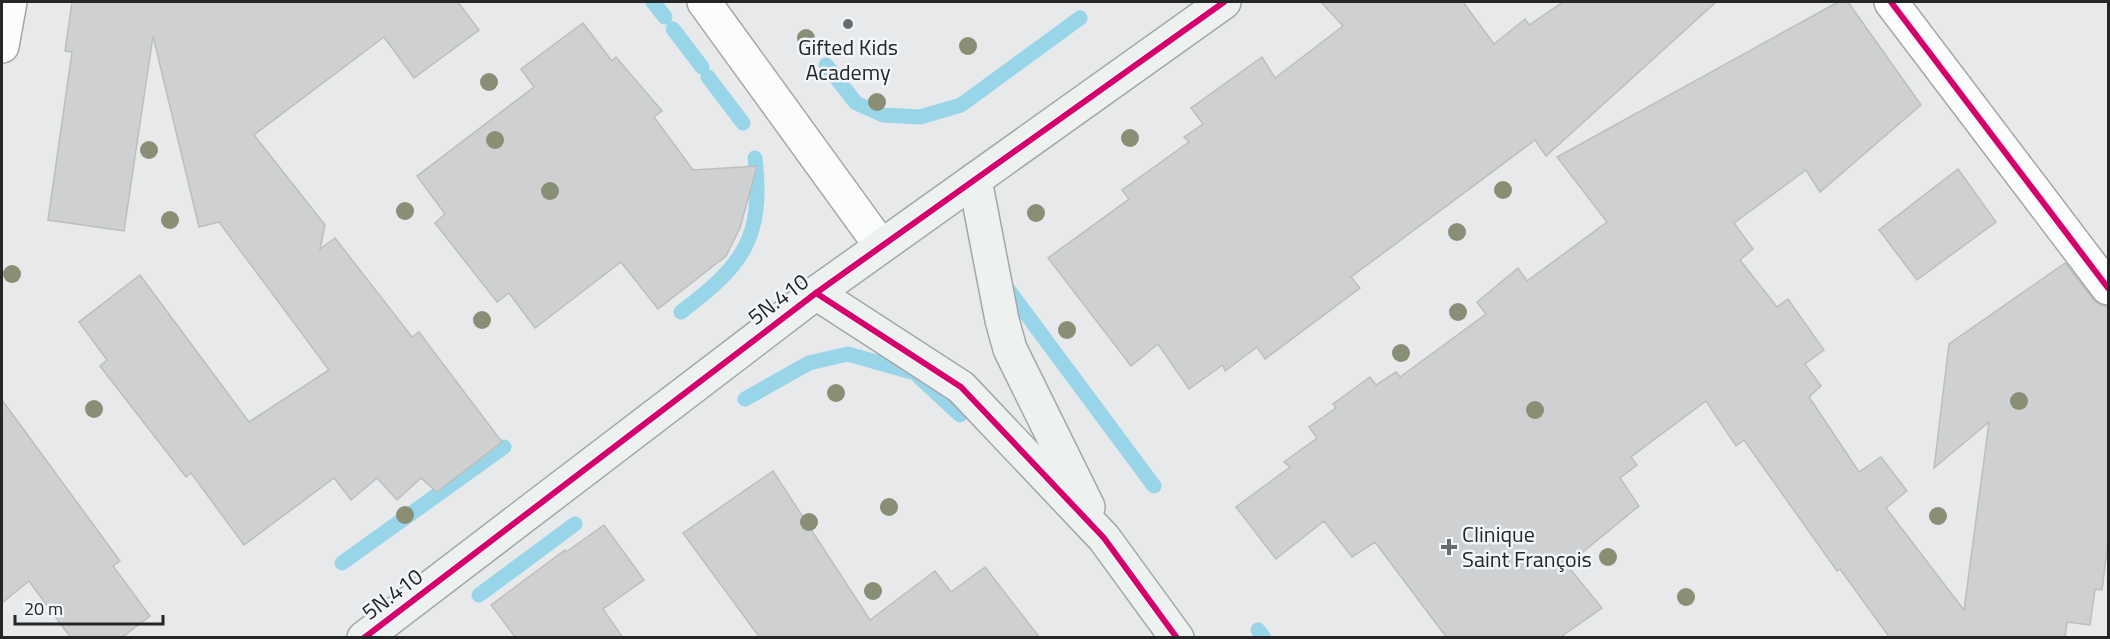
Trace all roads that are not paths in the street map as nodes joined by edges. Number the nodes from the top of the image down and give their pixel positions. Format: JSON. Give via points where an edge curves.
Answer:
{"nodes":[{"id":1,"x":10,"y":2,"type":"edge"},
{"id":2,"x":704,"y":2,"type":"edge"},
{"id":3,"x":1224,"y":2,"type":"edge"},
{"id":4,"x":1891,"y":2,"type":"edge"},
{"id":5,"x":2,"y":46,"type":"edge"},
{"id":6,"x":975,"y":180,"type":"junction"},
{"id":7,"x":881,"y":246,"type":"junction"},
{"id":8,"x":2109,"y":288,"type":"edge"},
{"id":9,"x":816,"y":293,"type":"junction"},
{"id":10,"x":1104,"y":538,"type":"junction"},
{"id":11,"x":364,"y":638,"type":"edge"},
{"id":12,"x":1177,"y":638,"type":"edge"}],
"edges":[{"from":1,"to":5,"type":"street"},
{"from":2,"to":7,"type":"street"},
{"from":3,"to":6,"type":"street","name":"5N.410"},
{"from":4,"to":8,"type":"street"},
{"from":6,"to":7,"type":"street","name":"5N.410"},
{"from":6,"to":10,"type":"street","via":[[1011,349]]},
{"from":7,"to":9,"type":"street","name":"5N.410"},
{"from":9,"to":10,"type":"street","via":[[961,387]]},
{"from":9,"to":11,"type":"street","name":"5N.410"},
{"from":10,"to":12,"type":"street"}]}
